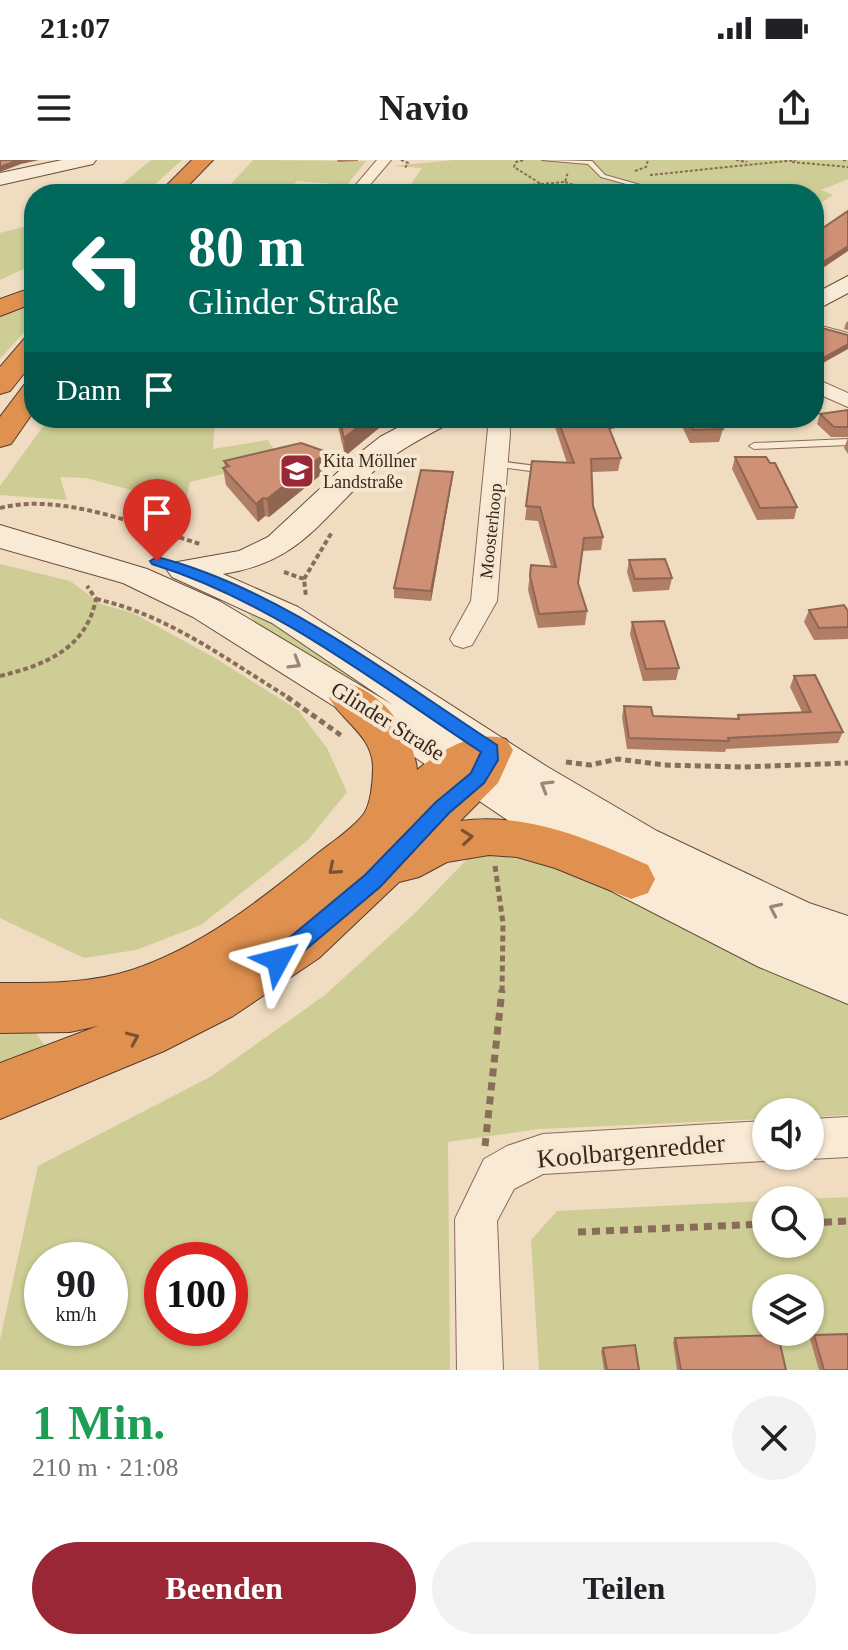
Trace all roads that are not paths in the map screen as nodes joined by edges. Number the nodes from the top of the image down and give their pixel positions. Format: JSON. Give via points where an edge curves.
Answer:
{"nodes":[{"id":1,"x":87,"y":160,"type":"edge"},
{"id":2,"x":384,"y":160,"type":"edge"},
{"id":3,"x":545,"y":160,"type":"edge"},
{"id":4,"x":211,"y":171,"type":"edge"},
{"id":5,"x":0,"y":179,"type":"edge"},
{"id":6,"x":187,"y":184,"type":"edge"},
{"id":7,"x":364,"y":184,"type":"edge"},
{"id":8,"x":633,"y":184,"type":"edge"},
{"id":9,"x":846,"y":288,"type":"edge"},
{"id":10,"x":24,"y":298,"type":"edge"},
{"id":11,"x":824,"y":299,"type":"edge"},
{"id":12,"x":0,"y":308,"type":"edge"},
{"id":13,"x":824,"y":329,"type":"edge"},
{"id":14,"x":848,"y":336,"type":"edge"},
{"id":15,"x":24,"y":356,"type":"edge"},
{"id":16,"x":0,"y":385,"type":"edge"},
{"id":17,"x":824,"y":389,"type":"edge"},
{"id":18,"x":848,"y":401,"type":"edge"},
{"id":19,"x":24,"y":405,"type":"edge"},
{"id":20,"x":419,"y":428,"type":"edge"},
{"id":21,"x":499,"y":428,"type":"edge"},
{"id":22,"x":0,"y":438,"type":"edge"},
{"id":23,"x":848,"y":442,"type":"edge"},
{"id":24,"x":754,"y":446,"type":"dead end"},
{"id":25,"x":497,"y":464,"type":"junction"},
{"id":26,"x":545,"y":470,"type":"edge"},
{"id":27,"x":0,"y":532,"type":"edge"},
{"id":28,"x":195,"y":558,"type":"junction"},
{"id":29,"x":268,"y":558,"type":"junction"},
{"id":30,"x":218,"y":600,"type":"junction"},
{"id":31,"x":285,"y":615,"type":"junction"},
{"id":32,"x":463,"y":639,"type":"dead end"},
{"id":33,"x":350,"y":698,"type":"junction"},
{"id":34,"x":474,"y":764,"type":"junction"},
{"id":35,"x":386,"y":824,"type":"junction"},
{"id":36,"x":631,"y":879,"type":"junction"},
{"id":37,"x":372,"y":881,"type":"junction"},
{"id":38,"x":848,"y":937,"type":"edge"},
{"id":39,"x":848,"y":981,"type":"edge"},
{"id":40,"x":0,"y":1008,"type":"edge"},
{"id":41,"x":0,"y":1091,"type":"edge"},
{"id":42,"x":848,"y":1137,"type":"edge"},
{"id":43,"x":824,"y":1138,"type":"edge"},
{"id":44,"x":752,"y":1142,"type":"edge"},
{"id":45,"x":480,"y":1370,"type":"edge"}],
"edges":[{"from":1,"to":5,"type":"main road"},
{"from":2,"to":7,"type":"street"},
{"from":3,"to":8,"type":"lane","via":[[590,162],[603,176]]},
{"from":4,"to":6,"type":"highway"},
{"from":9,"to":11,"type":"main road"},
{"from":10,"to":12,"type":"highway"},
{"from":13,"to":14,"type":"lane"},
{"from":15,"to":16,"type":"highway"},
{"from":17,"to":18,"type":"street"},
{"from":19,"to":22,"type":"highway"},
{"from":20,"to":29,"type":"main road","via":[[363,465]]},
{"from":21,"to":25,"type":"street","name":"Moosterhoop"},
{"from":23,"to":24,"type":"lane"},
{"from":25,"to":26,"type":"lane"},
{"from":25,"to":32,"type":"street","name":"Moosterhoop","via":[[484,601]]},
{"from":27,"to":28,"type":"main road","name":"Glinder Straße","via":[[34,528]]},
{"from":27,"to":30,"type":"main road","name":"Glinder Straße","via":[[17,543]]},
{"from":28,"to":29,"type":"main road"},
{"from":28,"to":30,"type":"main road","name":"Glinder Straße"},
{"from":29,"to":30,"type":"main road"},
{"from":29,"to":31,"type":"main road"},
{"from":30,"to":31,"type":"main road","name":"Glinder Straße"},
{"from":30,"to":33,"type":"main road","name":"Glinder Straße","one_way":true},
{"from":31,"to":34,"type":"main road","name":"Glinder Straße"},
{"from":33,"to":34,"type":"main road","name":"Glinder Straße"},
{"from":33,"to":35,"type":"highway","via":[[385,732],[394,755],[396,781]]},
{"from":34,"to":35,"type":"highway"},
{"from":34,"to":36,"type":"main road","name":"Glinder Straße"},
{"from":34,"to":37,"type":"highway","via":[[442,808]]},
{"from":38,"to":34,"type":"main road","name":"Glinder Straße","one_way":true,"via":[[781,912]]},
{"from":35,"to":40,"type":"highway","one_way":true,"via":[[282,914],[188,972],[94,1004]]},
{"from":37,"to":36,"type":"highway","one_way":true,"via":[[434,845],[490,835],[547,845]]},
{"from":36,"to":39,"type":"main road","name":"Glinder Straße","via":[[776,952]]},
{"from":41,"to":37,"type":"highway","one_way":true,"via":[[212,1000],[278,960]]},
{"from":42,"to":43,"type":"street"},
{"from":44,"to":45,"type":"street","name":"Koolbargenredder","via":[[543,1154],[499,1174],[476,1219]]}]}
